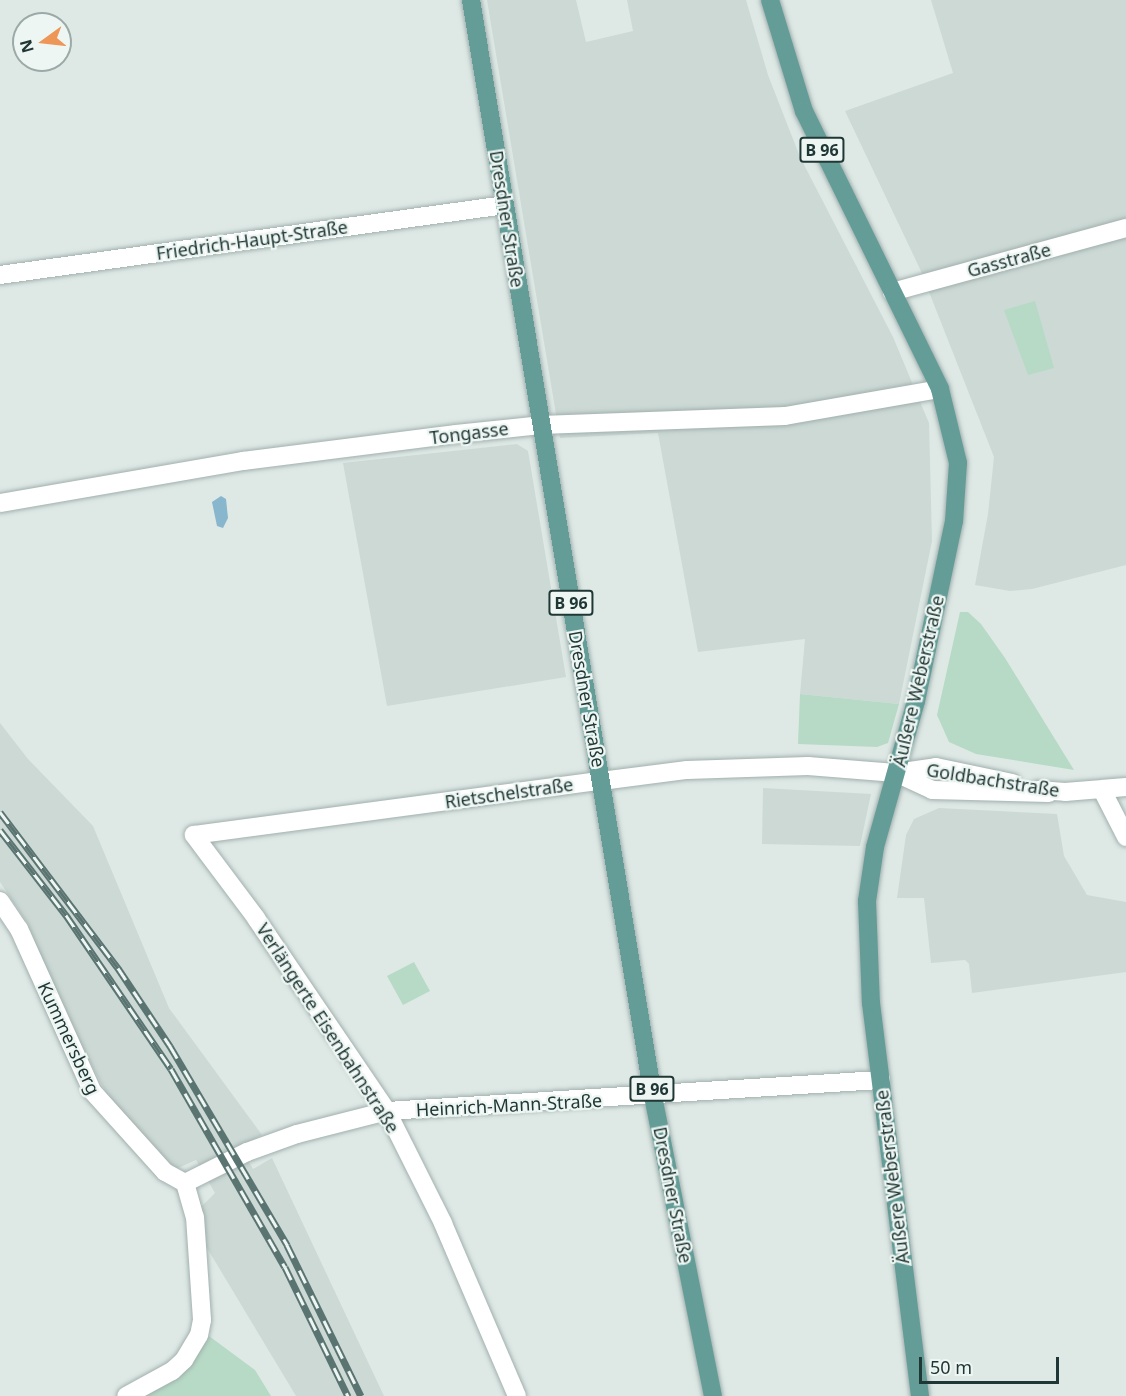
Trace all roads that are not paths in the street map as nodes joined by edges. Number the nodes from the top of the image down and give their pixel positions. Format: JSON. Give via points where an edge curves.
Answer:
{"nodes":[{"id":1,"x":471,"y":0,"type":"edge"},
{"id":2,"x":770,"y":0,"type":"edge"},
{"id":3,"x":505,"y":205,"type":"junction"},
{"id":4,"x":1126,"y":228,"type":"edge"},
{"id":5,"x":0,"y":275,"type":"edge"},
{"id":6,"x":892,"y":292,"type":"junction"},
{"id":7,"x":940,"y":389,"type":"junction"},
{"id":8,"x":541,"y":425,"type":"junction"},
{"id":9,"x":0,"y":503,"type":"edge"},
{"id":10,"x":896,"y":773,"type":"junction"},
{"id":11,"x":601,"y":780,"type":"junction"},
{"id":12,"x":1126,"y":787,"type":"edge"},
{"id":13,"x":1102,"y":790,"type":"junction"},
{"id":14,"x":194,"y":835,"type":"joint"},
{"id":15,"x":1126,"y":837,"type":"edge"},
{"id":16,"x":0,"y":901,"type":"edge"},
{"id":17,"x":881,"y":1080,"type":"junction"},
{"id":18,"x":653,"y":1096,"type":"junction"},
{"id":19,"x":387,"y":1111,"type":"junction"},
{"id":20,"x":185,"y":1184,"type":"junction"},
{"id":21,"x":126,"y":1396,"type":"edge"},
{"id":22,"x":517,"y":1396,"type":"edge"},
{"id":23,"x":713,"y":1396,"type":"edge"},
{"id":24,"x":920,"y":1396,"type":"edge"}],
"edges":[{"from":1,"to":3,"type":"main road","name":"Dresdner Straße","number":"B 96"},
{"from":2,"to":6,"type":"main road","name":"Äußere Weberstraße","number":"B 96","via":[[804,111]]},
{"from":3,"to":5,"type":"street","name":"Friedrich-Haupt-Straße"},
{"from":3,"to":8,"type":"main road","name":"Dresdner Straße","number":"B 96"},
{"from":4,"to":6,"type":"street","name":"Gasstraße"},
{"from":6,"to":7,"type":"main road","name":"Äußere Weberstraße","number":"B 96"},
{"from":7,"to":8,"type":"street","name":"Tongasse","via":[[785,416]]},
{"from":7,"to":10,"type":"main road","name":"Äußere Weberstraße","number":"B 96","via":[[958,463],[954,521],[916,701]]},
{"from":8,"to":9,"type":"street","name":"Tongasse","via":[[243,461]]},
{"from":8,"to":11,"type":"main road","name":"Dresdner Straße","number":"B 96"},
{"from":10,"to":11,"type":"street","name":"Rietschelstraße","via":[[762,767]]},
{"from":10,"to":13,"type":"street","name":"Goldbachstraße","via":[[936,767],[1049,793]]},
{"from":10,"to":17,"type":"main road","name":"Äußere Weberstraße","number":"B 96","via":[[875,847],[867,901],[868,966]]},
{"from":11,"to":14,"type":"street","name":"Rietschelstraße"},
{"from":11,"to":18,"type":"main road","name":"Dresdner Straße","number":"B 96"},
{"from":12,"to":13,"type":"street","name":"Goldbachstraße"},
{"from":13,"to":15,"type":"street"},
{"from":14,"to":19,"type":"street","name":"Verlängerte Eisenbahnstraße","via":[[256,918]]},
{"from":16,"to":20,"type":"street","name":"Kummersberg","via":[[19,929],[92,1090],[117,1124],[165,1172]]},
{"from":17,"to":18,"type":"street","name":"Heinrich-Mann-Straße"},
{"from":17,"to":24,"type":"main road","name":"Äußere Weberstraße","number":"B 96"},
{"from":18,"to":19,"type":"street","name":"Heinrich-Mann-Straße"},
{"from":18,"to":23,"type":"main road","name":"Dresdner Straße","number":"B 96"},
{"from":19,"to":20,"type":"street","name":"Heinrich-Mann-Straße","via":[[297,1134],[248,1152]]},
{"from":19,"to":22,"type":"street","name":"Verlängerte Eisenbahnstraße","via":[[443,1222]]},
{"from":20,"to":21,"type":"street","via":[[199,1245],[199,1335],[172,1371]]}]}
